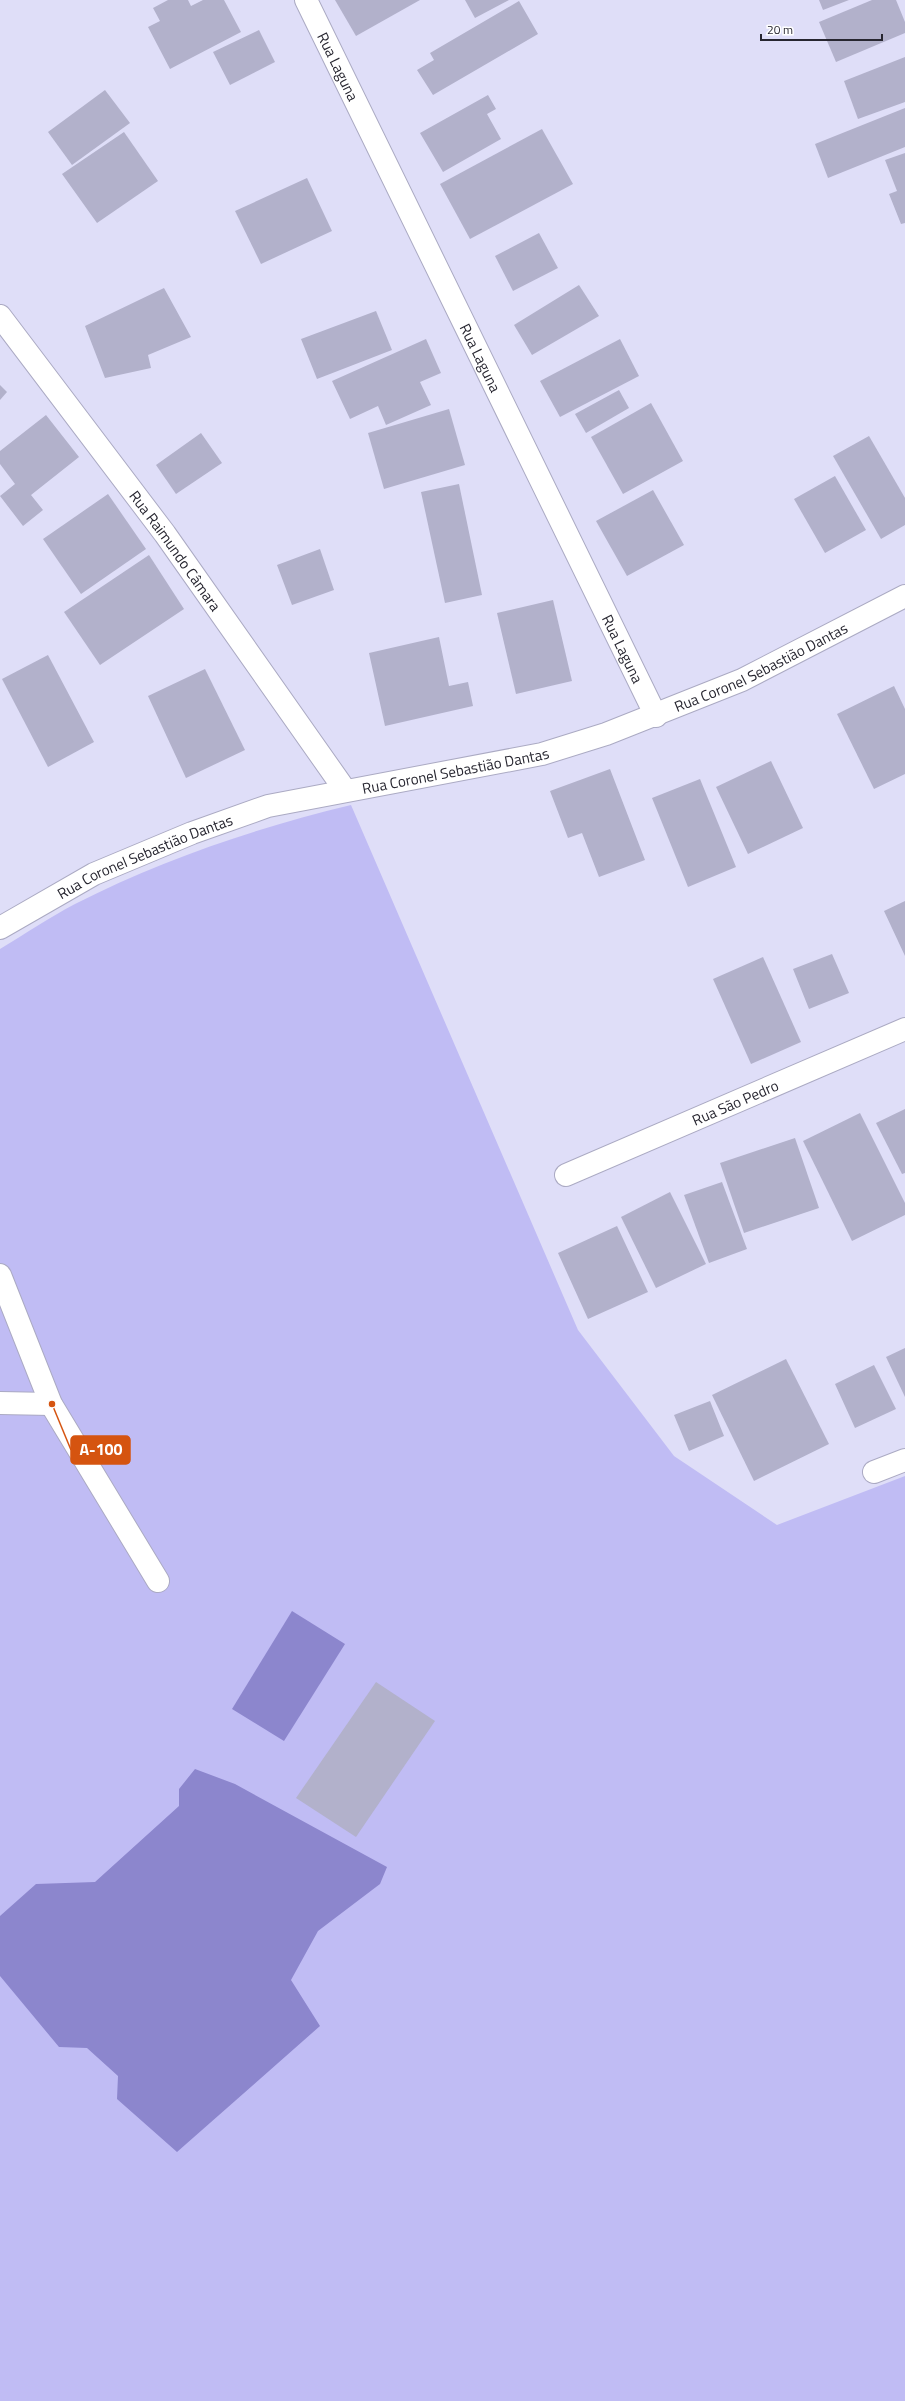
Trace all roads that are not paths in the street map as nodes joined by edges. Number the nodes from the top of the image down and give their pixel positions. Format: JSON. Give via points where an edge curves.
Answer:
{"nodes":[{"id":1,"x":306,"y":0,"type":"edge"},
{"id":2,"x":0,"y":316,"type":"edge"},
{"id":3,"x":905,"y":596,"type":"edge"},
{"id":4,"x":656,"y":716,"type":"junction"},
{"id":5,"x":345,"y":790,"type":"junction"},
{"id":6,"x":0,"y":928,"type":"edge"},
{"id":7,"x":905,"y":1029,"type":"edge"},
{"id":8,"x":566,"y":1175,"type":"dead end"},
{"id":9,"x":0,"y":1275,"type":"edge"},
{"id":10,"x":0,"y":1403,"type":"edge"},
{"id":11,"x":51,"y":1404,"type":"junction"},
{"id":12,"x":905,"y":1460,"type":"edge"},
{"id":13,"x":874,"y":1472,"type":"dead end"},
{"id":14,"x":158,"y":1581,"type":"dead end"}],
"edges":[{"from":1,"to":4,"type":"street","name":"Rua Laguna"},
{"from":2,"to":5,"type":"street","name":"Rua Raimundo Câmara","via":[[165,534]]},
{"from":3,"to":4,"type":"street","name":"Rua Coronel Sebastião Dantas","via":[[742,680]]},
{"from":4,"to":5,"type":"street","name":"Rua Coronel Sebastião Dantas","via":[[542,754]]},
{"from":5,"to":6,"type":"street","name":"Rua Coronel Sebastião Dantas","via":[[268,806],[192,833],[94,874]]},
{"from":7,"to":8,"type":"street","name":"Rua São Pedro"},
{"from":9,"to":11,"type":"street"},
{"from":10,"to":11,"type":"street"},
{"from":11,"to":14,"type":"street"},
{"from":12,"to":13,"type":"street"}]}
